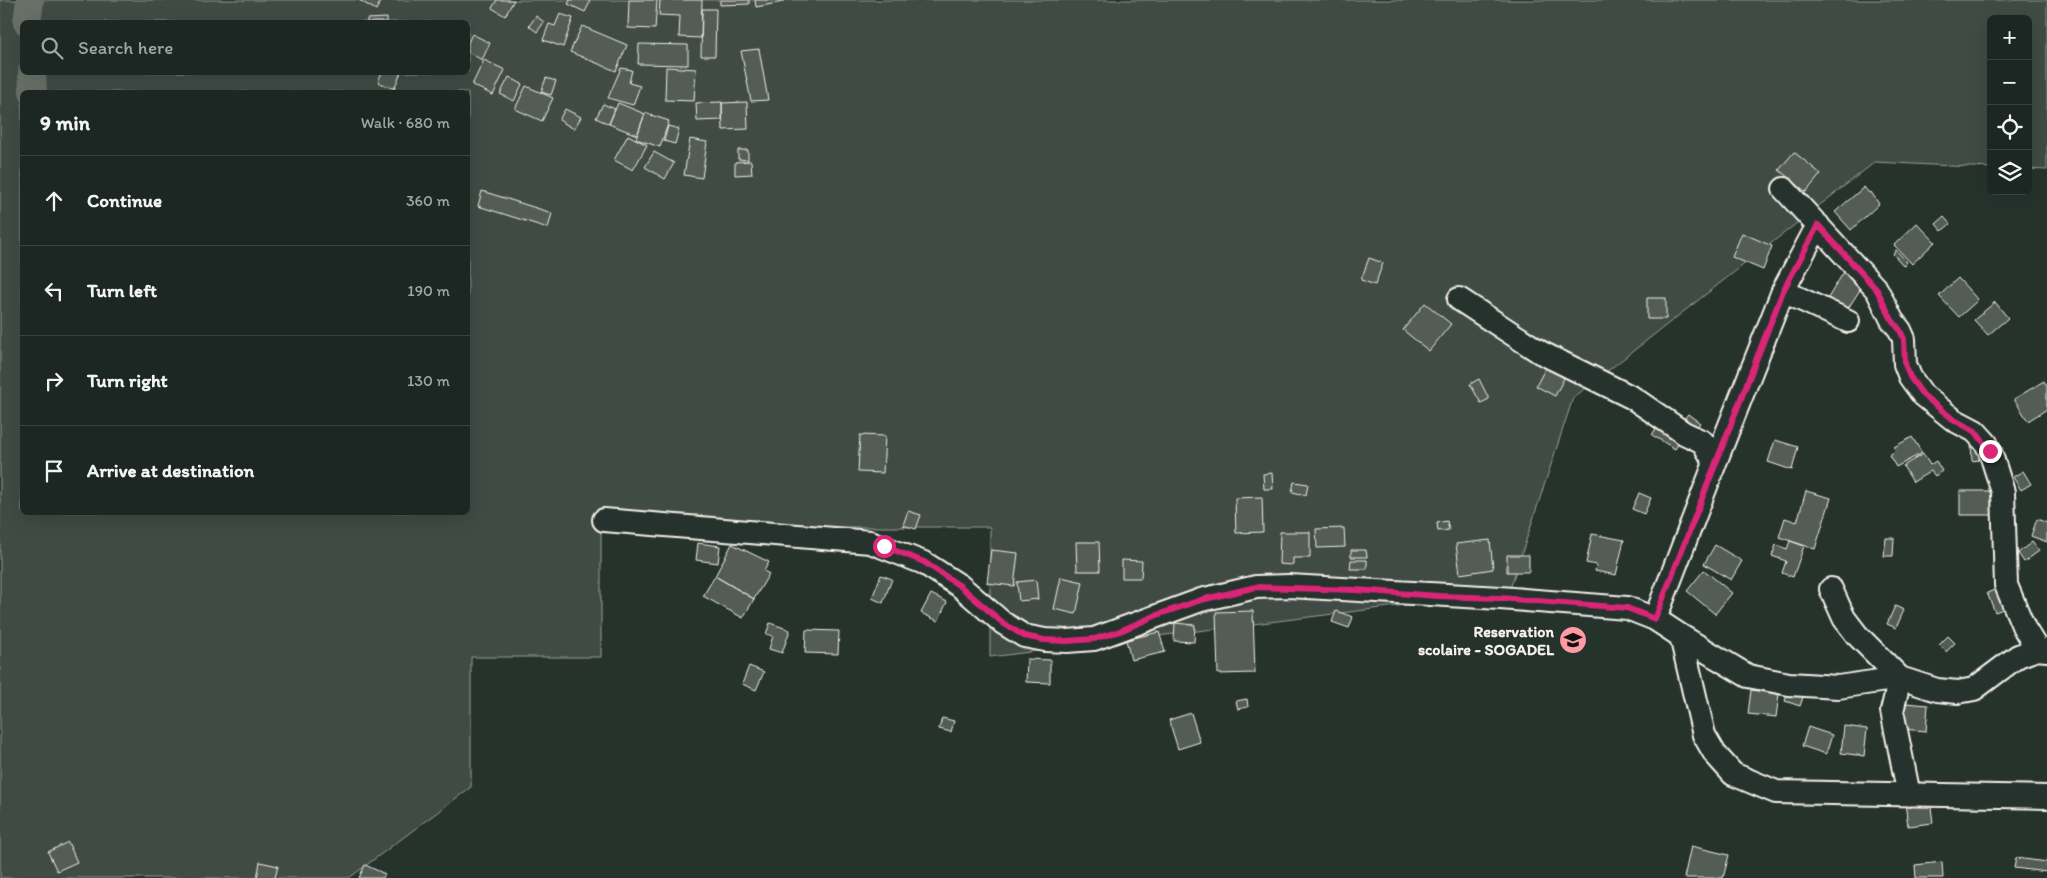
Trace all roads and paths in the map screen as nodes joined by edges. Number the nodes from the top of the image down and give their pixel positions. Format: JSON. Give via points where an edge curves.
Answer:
{"nodes":[{"id":1,"x":1784,"y":189,"type":"dead end"},
{"id":2,"x":1818,"y":225,"type":"junction"},
{"id":3,"x":1783,"y":291,"type":"junction"},
{"id":4,"x":1459,"y":299,"type":"dead end"},
{"id":5,"x":1848,"y":321,"type":"dead end"},
{"id":6,"x":1715,"y":463,"type":"junction"},
{"id":7,"x":604,"y":520,"type":"dead end"},
{"id":8,"x":1831,"y":589,"type":"dead end"},
{"id":9,"x":1655,"y":619,"type":"junction"},
{"id":10,"x":1681,"y":636,"type":"junction"},
{"id":11,"x":2042,"y":649,"type":"edge"},
{"id":12,"x":1900,"y":678,"type":"junction"},
{"id":13,"x":1909,"y":795,"type":"junction"},
{"id":14,"x":2047,"y":797,"type":"edge"}],
"edges":[{"from":1,"to":2,"type":"street"},
{"from":2,"to":3,"type":"street"},
{"from":2,"to":11,"type":"street","via":[[1877,290],[1904,339],[1905,364],[1923,395],[1954,420],[1975,431],[1990,451],[2003,492],[2006,585],[2024,628]]},
{"from":3,"to":5,"type":"street"},
{"from":3,"to":6,"type":"street"},
{"from":4,"to":6,"type":"street","via":[[1540,352],[1633,398],[1703,442]]},
{"from":6,"to":9,"type":"street"},
{"from":7,"to":9,"type":"street","via":[[870,542],[924,562],[960,586],[1003,623],[1024,636],[1044,640],[1094,639],[1201,600],[1256,587],[1356,590],[1618,607]]},
{"from":8,"to":12,"type":"street","via":[[1844,618],[1857,635]]},
{"from":9,"to":10,"type":"street"},
{"from":10,"to":12,"type":"street","via":[[1748,676],[1789,684],[1838,687]]},
{"from":10,"to":13,"type":"street","via":[[1704,735],[1715,754],[1733,774],[1776,792]]},
{"from":11,"to":12,"type":"street","via":[[2018,656],[1966,692],[1937,690]]},
{"from":12,"to":13,"type":"street","via":[[1892,711]]},
{"from":13,"to":14,"type":"street"}]}
